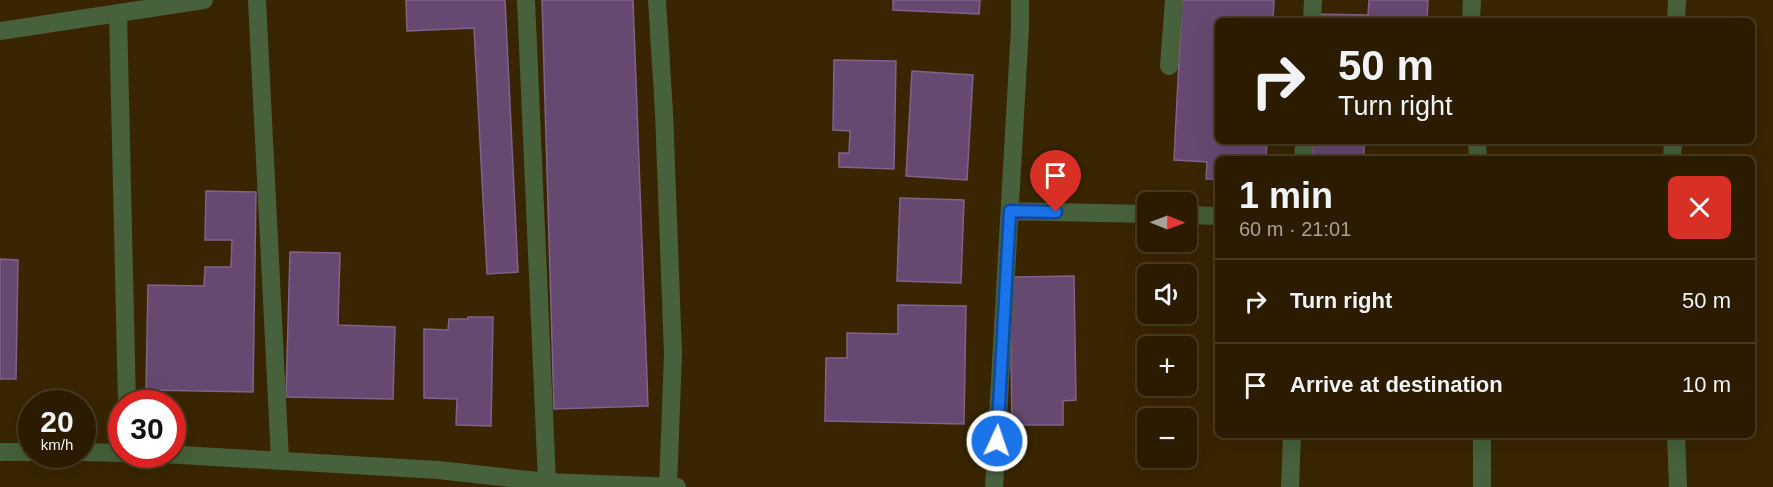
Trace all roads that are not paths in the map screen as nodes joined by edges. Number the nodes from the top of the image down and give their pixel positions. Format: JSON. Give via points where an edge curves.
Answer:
{"nodes":[{"id":1,"x":204,"y":0,"type":"edge"},
{"id":2,"x":257,"y":0,"type":"edge"},
{"id":3,"x":526,"y":0,"type":"edge"},
{"id":4,"x":657,"y":0,"type":"edge"},
{"id":5,"x":1020,"y":0,"type":"edge"},
{"id":6,"x":1174,"y":0,"type":"edge"},
{"id":7,"x":1313,"y":0,"type":"edge"},
{"id":8,"x":1472,"y":0,"type":"edge"},
{"id":9,"x":1677,"y":0,"type":"edge"},
{"id":10,"x":118,"y":13,"type":"junction"},
{"id":11,"x":1312,"y":18,"type":"edge"},
{"id":12,"x":1471,"y":18,"type":"edge"},
{"id":13,"x":1676,"y":18,"type":"edge"},
{"id":14,"x":0,"y":31,"type":"edge"},
{"id":15,"x":1169,"y":66,"type":"dead end"},
{"id":16,"x":1010,"y":211,"type":"junction"},
{"id":17,"x":1137,"y":214,"type":"edge"},
{"id":18,"x":1197,"y":215,"type":"edge"},
{"id":19,"x":1215,"y":216,"type":"edge"},
{"id":20,"x":127,"y":390,"type":"edge"},
{"id":21,"x":1292,"y":438,"type":"edge"},
{"id":22,"x":1482,"y":438,"type":"edge"},
{"id":23,"x":1676,"y":438,"type":"edge"},
{"id":24,"x":0,"y":452,"type":"edge"},
{"id":25,"x":18,"y":452,"type":"edge"},
{"id":26,"x":186,"y":455,"type":"edge"},
{"id":27,"x":280,"y":460,"type":"junction"},
{"id":28,"x":548,"y":482,"type":"junction"},
{"id":29,"x":668,"y":487,"type":"edge"},
{"id":30,"x":677,"y":487,"type":"edge"},
{"id":31,"x":994,"y":487,"type":"edge"},
{"id":32,"x":1290,"y":487,"type":"edge"},
{"id":33,"x":1482,"y":487,"type":"edge"},
{"id":34,"x":1678,"y":487,"type":"edge"}],
"edges":[{"from":1,"to":10,"type":"street"},
{"from":2,"to":27,"type":"street"},
{"from":3,"to":28,"type":"street"},
{"from":4,"to":29,"type":"street","via":[[673,354]]},
{"from":5,"to":16,"type":"street"},
{"from":6,"to":15,"type":"street"},
{"from":7,"to":11,"type":"street"},
{"from":8,"to":12,"type":"street"},
{"from":9,"to":13,"type":"street"},
{"from":10,"to":14,"type":"street"},
{"from":10,"to":20,"type":"street"},
{"from":16,"to":17,"type":"street"},
{"from":16,"to":31,"type":"street"},
{"from":18,"to":19,"type":"street"},
{"from":21,"to":32,"type":"street"},
{"from":22,"to":33,"type":"street"},
{"from":23,"to":34,"type":"street"},
{"from":24,"to":25,"type":"street"},
{"from":26,"to":27,"type":"street"},
{"from":27,"to":28,"type":"street"},
{"from":28,"to":29,"type":"street"},
{"from":29,"to":30,"type":"street"}]}
